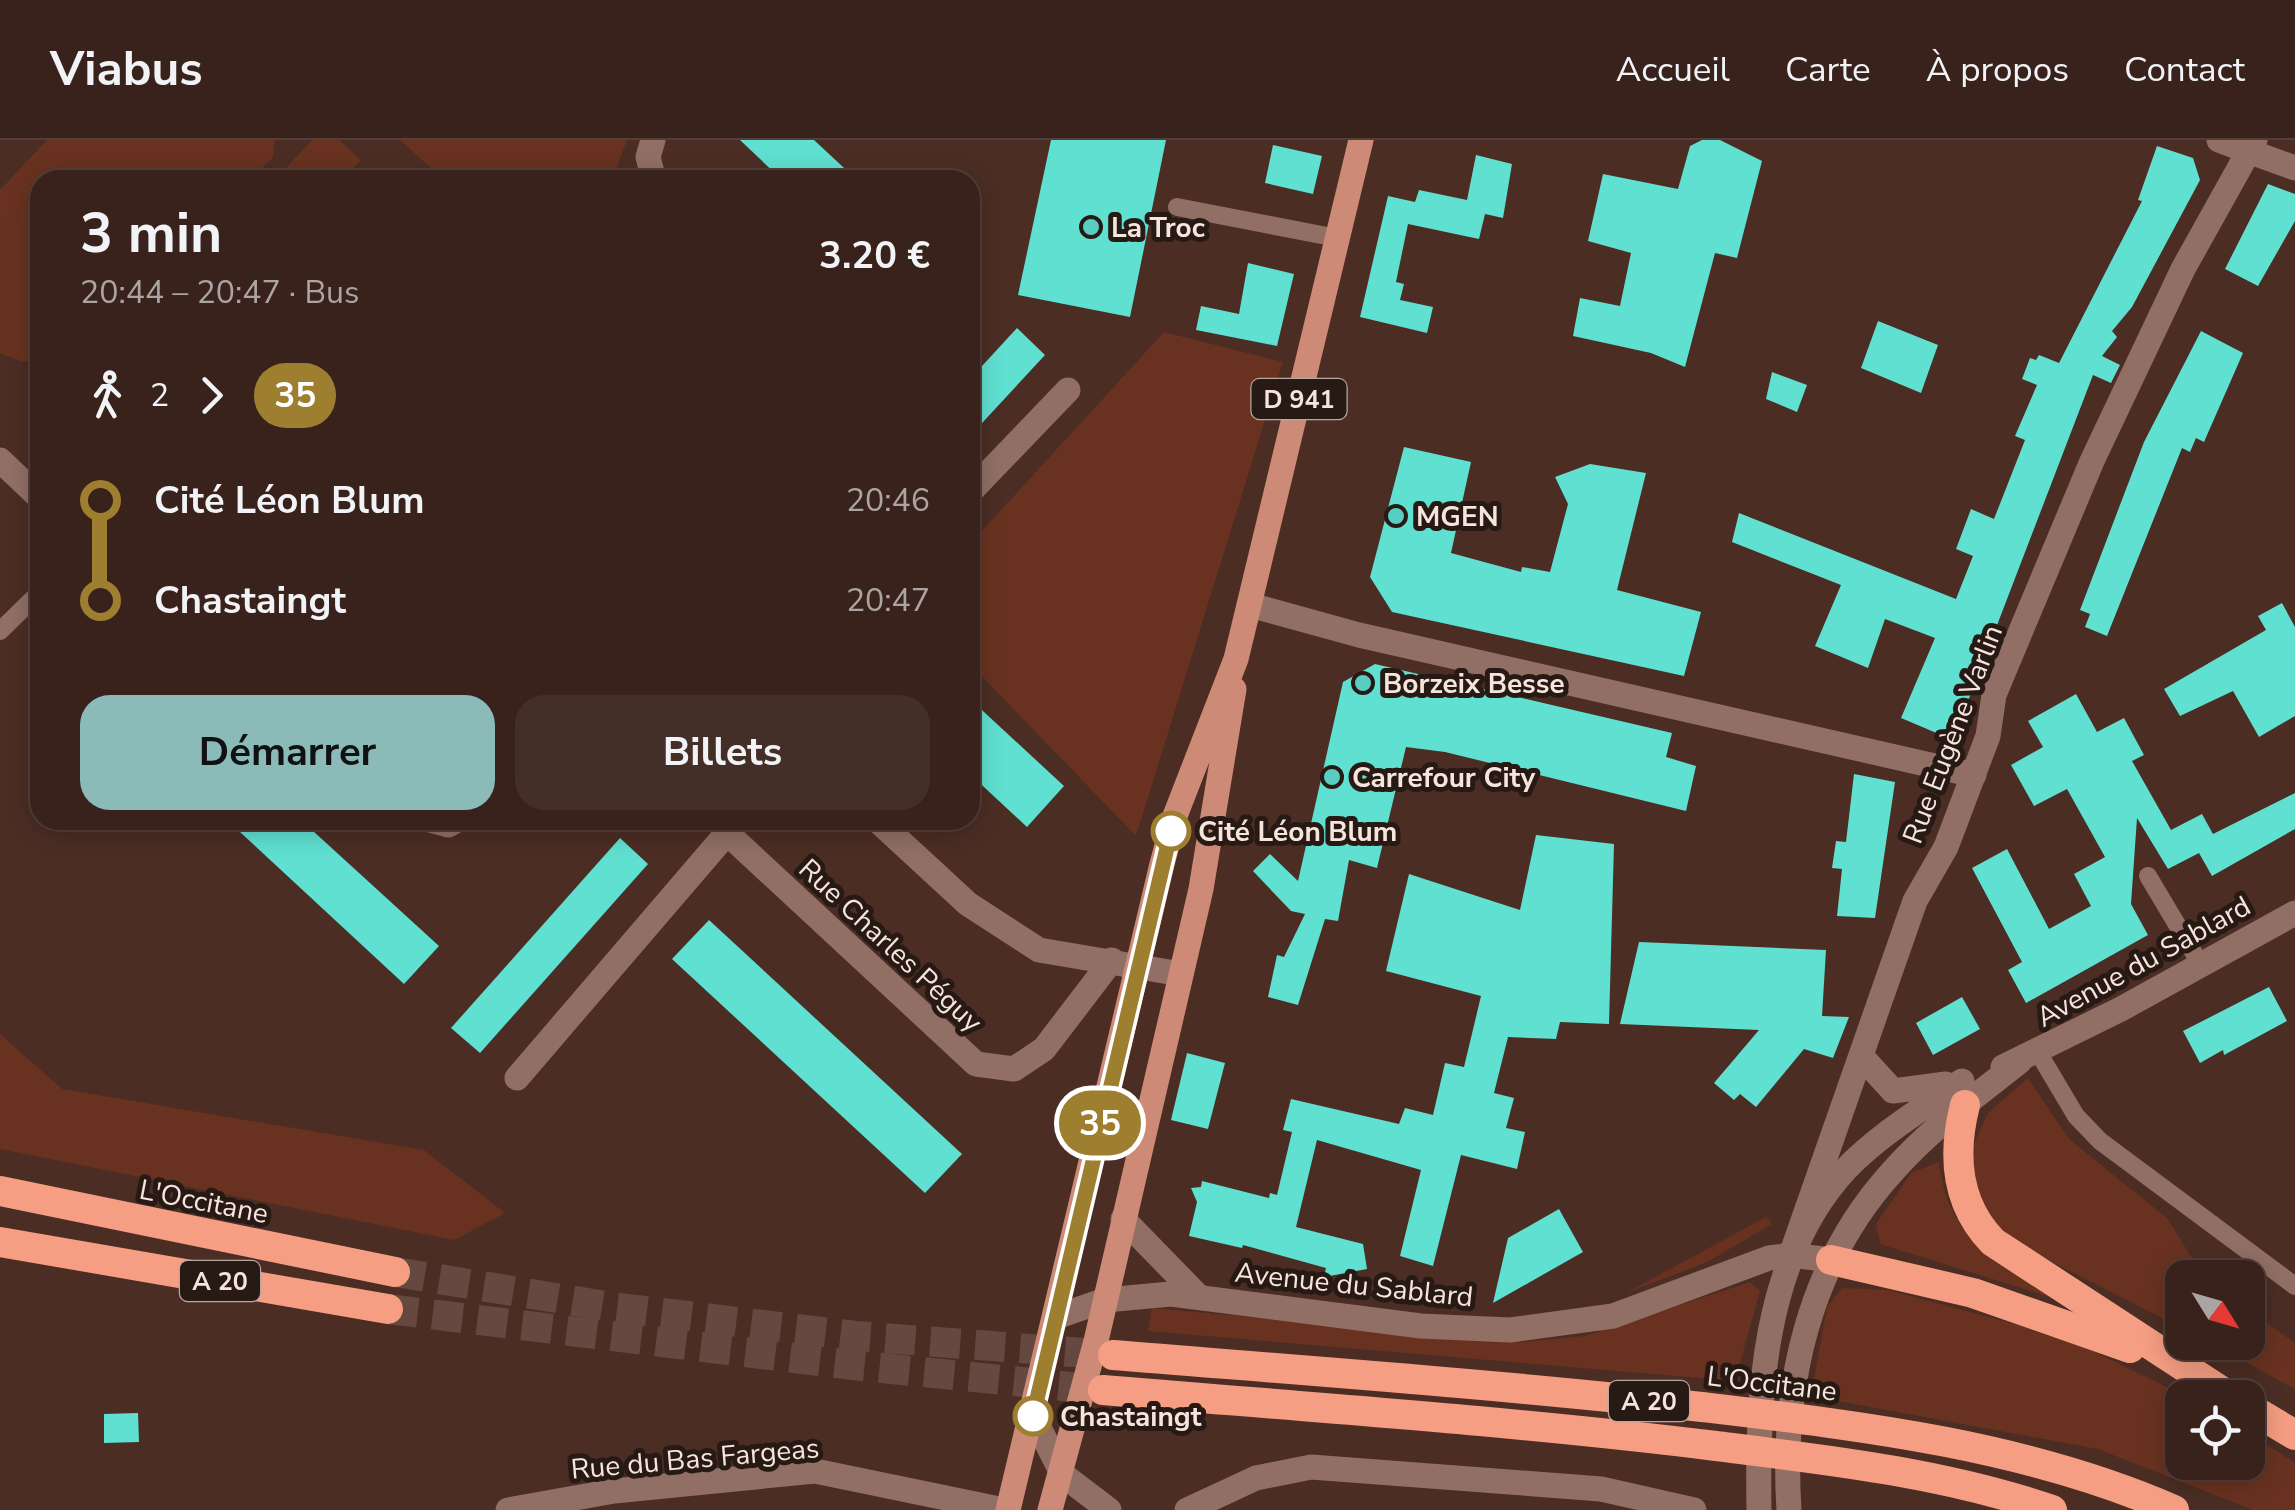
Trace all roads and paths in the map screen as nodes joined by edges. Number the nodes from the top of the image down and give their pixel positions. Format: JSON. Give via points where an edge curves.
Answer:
{"nodes":[{"id":1,"x":653,"y":140,"type":"edge"},
{"id":2,"x":1361,"y":140,"type":"edge"},
{"id":3,"x":2219,"y":140,"type":"edge"},
{"id":4,"x":2252,"y":146,"type":"edge"},
{"id":5,"x":2295,"y":168,"type":"edge"},
{"id":6,"x":651,"y":170,"type":"edge"},
{"id":7,"x":1178,"y":207,"type":"dead end"},
{"id":8,"x":1337,"y":238,"type":"junction"},
{"id":9,"x":1068,"y":390,"type":"dead end"},
{"id":10,"x":0,"y":460,"type":"edge"},
{"id":11,"x":980,"y":482,"type":"edge"},
{"id":12,"x":30,"y":488,"type":"edge"},
{"id":13,"x":30,"y":602,"type":"edge"},
{"id":14,"x":1250,"y":605,"type":"junction"},
{"id":15,"x":0,"y":631,"type":"edge"},
{"id":16,"x":1236,"y":659,"type":"junction"},
{"id":17,"x":1974,"y":776,"type":"junction"},
{"id":18,"x":725,"y":830,"type":"edge"},
{"id":19,"x":732,"y":830,"type":"edge"},
{"id":20,"x":888,"y":830,"type":"edge"},
{"id":21,"x":2148,"y":876,"type":"dead end"},
{"id":22,"x":2295,"y":912,"type":"edge"},
{"id":23,"x":1112,"y":960,"type":"junction"},
{"id":24,"x":1138,"y":964,"type":"junction"},
{"id":25,"x":2201,"y":965,"type":"junction"},
{"id":26,"x":1181,"y":974,"type":"junction"},
{"id":27,"x":2029,"y":1057,"type":"junction"},
{"id":28,"x":1862,"y":1058,"type":"junction"},
{"id":29,"x":517,"y":1078,"type":"dead end"},
{"id":30,"x":1963,"y":1093,"type":"junction"},
{"id":31,"x":0,"y":1191,"type":"edge"},
{"id":32,"x":1123,"y":1220,"type":"junction"},
{"id":33,"x":0,"y":1242,"type":"edge"},
{"id":34,"x":1792,"y":1255,"type":"junction"},
{"id":35,"x":1831,"y":1260,"type":"junction"},
{"id":36,"x":395,"y":1272,"type":"tunnel mouth"},
{"id":37,"x":2295,"y":1286,"type":"edge"},
{"id":38,"x":1198,"y":1296,"type":"junction"},
{"id":39,"x":388,"y":1309,"type":"tunnel mouth"},
{"id":40,"x":1102,"y":1311,"type":"junction"},
{"id":41,"x":1056,"y":1317,"type":"junction"},
{"id":42,"x":1114,"y":1354,"type":"tunnel mouth"},
{"id":43,"x":2198,"y":1380,"type":"edge"},
{"id":44,"x":2205,"y":1380,"type":"edge"},
{"id":45,"x":1103,"y":1390,"type":"tunnel mouth"},
{"id":46,"x":1033,"y":1416,"type":"junction"},
{"id":47,"x":2265,"y":1417,"type":"edge"},
{"id":48,"x":2295,"y":1435,"type":"edge"},
{"id":49,"x":1062,"y":1475,"type":"junction"},
{"id":50,"x":1788,"y":1497,"type":"edge"},
{"id":51,"x":508,"y":1510,"type":"edge"},
{"id":52,"x":1006,"y":1510,"type":"edge"},
{"id":53,"x":1050,"y":1510,"type":"edge"},
{"id":54,"x":1109,"y":1510,"type":"edge"},
{"id":55,"x":1188,"y":1510,"type":"edge"},
{"id":56,"x":1694,"y":1510,"type":"edge"},
{"id":57,"x":1760,"y":1510,"type":"edge"},
{"id":58,"x":2052,"y":1510,"type":"edge"},
{"id":59,"x":2174,"y":1510,"type":"edge"}],
"edges":[{"from":1,"to":6,"type":"street"},
{"from":2,"to":8,"type":"main road","number":"D 941"},
{"from":3,"to":4,"type":"street"},
{"from":4,"to":5,"type":"street"},
{"from":4,"to":17,"type":"street","name":"Rue Eugène Varlin","via":[[2182,269],[2092,461],[1994,696]]},
{"from":7,"to":8,"type":"lane"},
{"from":8,"to":14,"type":"main road","number":"D 941"},
{"from":9,"to":11,"type":"street"},
{"from":10,"to":12,"type":"street"},
{"from":13,"to":15,"type":"lane"},
{"from":14,"to":16,"type":"main road","number":"D 941"},
{"from":14,"to":17,"type":"street"},
{"from":16,"to":24,"type":"main road","number":"D 941","via":[[1175,816]]},
{"from":16,"to":26,"type":"main road","number":"D 941","via":[[1221,780]]},
{"from":17,"to":28,"type":"street","name":"Rue Eugène Varlin","via":[[1915,901]]},
{"from":18,"to":29,"type":"street"},
{"from":19,"to":23,"type":"street","name":"Rue Charles Péguy","via":[[976,1064],[1014,1069],[1044,1049]]},
{"from":20,"to":23,"type":"street","via":[[968,904],[1039,950]]},
{"from":21,"to":25,"type":"lane"},
{"from":22,"to":25,"type":"street","name":"Avenue du Sablard"},
{"from":23,"to":24,"type":"street"},
{"from":24,"to":26,"type":"street"},
{"from":24,"to":41,"type":"main road","number":"D 941"},
{"from":25,"to":27,"type":"street","name":"Avenue du Sablard"},
{"from":26,"to":32,"type":"main road","number":"D 941"},
{"from":27,"to":30,"type":"street","name":"Avenue du Sablard"},
{"from":27,"to":37,"type":"lane","via":[[2100,1140]]},
{"from":28,"to":30,"type":"street","name":"Avenue du Sablard","via":[[1892,1090]]},
{"from":28,"to":34,"type":"street","name":"Rue Eugène Varlin"},
{"from":30,"to":34,"type":"street","name":"Avenue du Sablard","via":[[1875,1142],[1814,1211]]},
{"from":30,"to":35,"type":"street","name":"Avenue du Sablard","via":[[1891,1173]]},
{"from":30,"to":44,"type":"highway","via":[[1958,1173],[1976,1225],[1992,1242]]},
{"from":31,"to":36,"type":"highway","name":"L'Occitane","number":"A 20"},
{"from":32,"to":38,"type":"street","name":"Avenue du Sablard"},
{"from":32,"to":40,"type":"main road","number":"D 941"},
{"from":33,"to":39,"type":"highway","number":"A 20"},
{"from":34,"to":35,"type":"street","name":"Avenue du Sablard"},
{"from":34,"to":38,"type":"street","name":"Avenue du Sablard","via":[[1612,1316],[1510,1330],[1420,1326]]},
{"from":34,"to":57,"type":"street","name":"Avenue du Sablard","via":[[1764,1383]]},
{"from":35,"to":43,"type":"highway","via":[[2034,1312]]},
{"from":35,"to":50,"type":"street","name":"Avenue du Sablard","via":[[1809,1312],[1793,1386]]},
{"from":38,"to":40,"type":"street","name":"Avenue du Sablard","via":[[1145,1294]]},
{"from":40,"to":41,"type":"street","name":"Avenue du Sablard"},
{"from":40,"to":49,"type":"main road","number":"D 941"},
{"from":41,"to":46,"type":"main road","number":"D 941"},
{"from":42,"to":59,"type":"highway","name":"L'Occitane","number":"A 20","via":[[1837,1423],[1955,1442]]},
{"from":45,"to":58,"type":"highway","number":"A 20","via":[[1806,1457],[1912,1474]]},
{"from":46,"to":49,"type":"street"},
{"from":46,"to":52,"type":"main road","number":"D 941"},
{"from":47,"to":48,"type":"highway"},
{"from":49,"to":53,"type":"main road","number":"D 941"},
{"from":49,"to":54,"type":"street"},
{"from":51,"to":52,"type":"street","name":"Rue du Bas Fargeas","via":[[614,1491],[815,1471]]},
{"from":55,"to":56,"type":"street","via":[[1256,1478],[1311,1468],[1601,1489]]}]}
